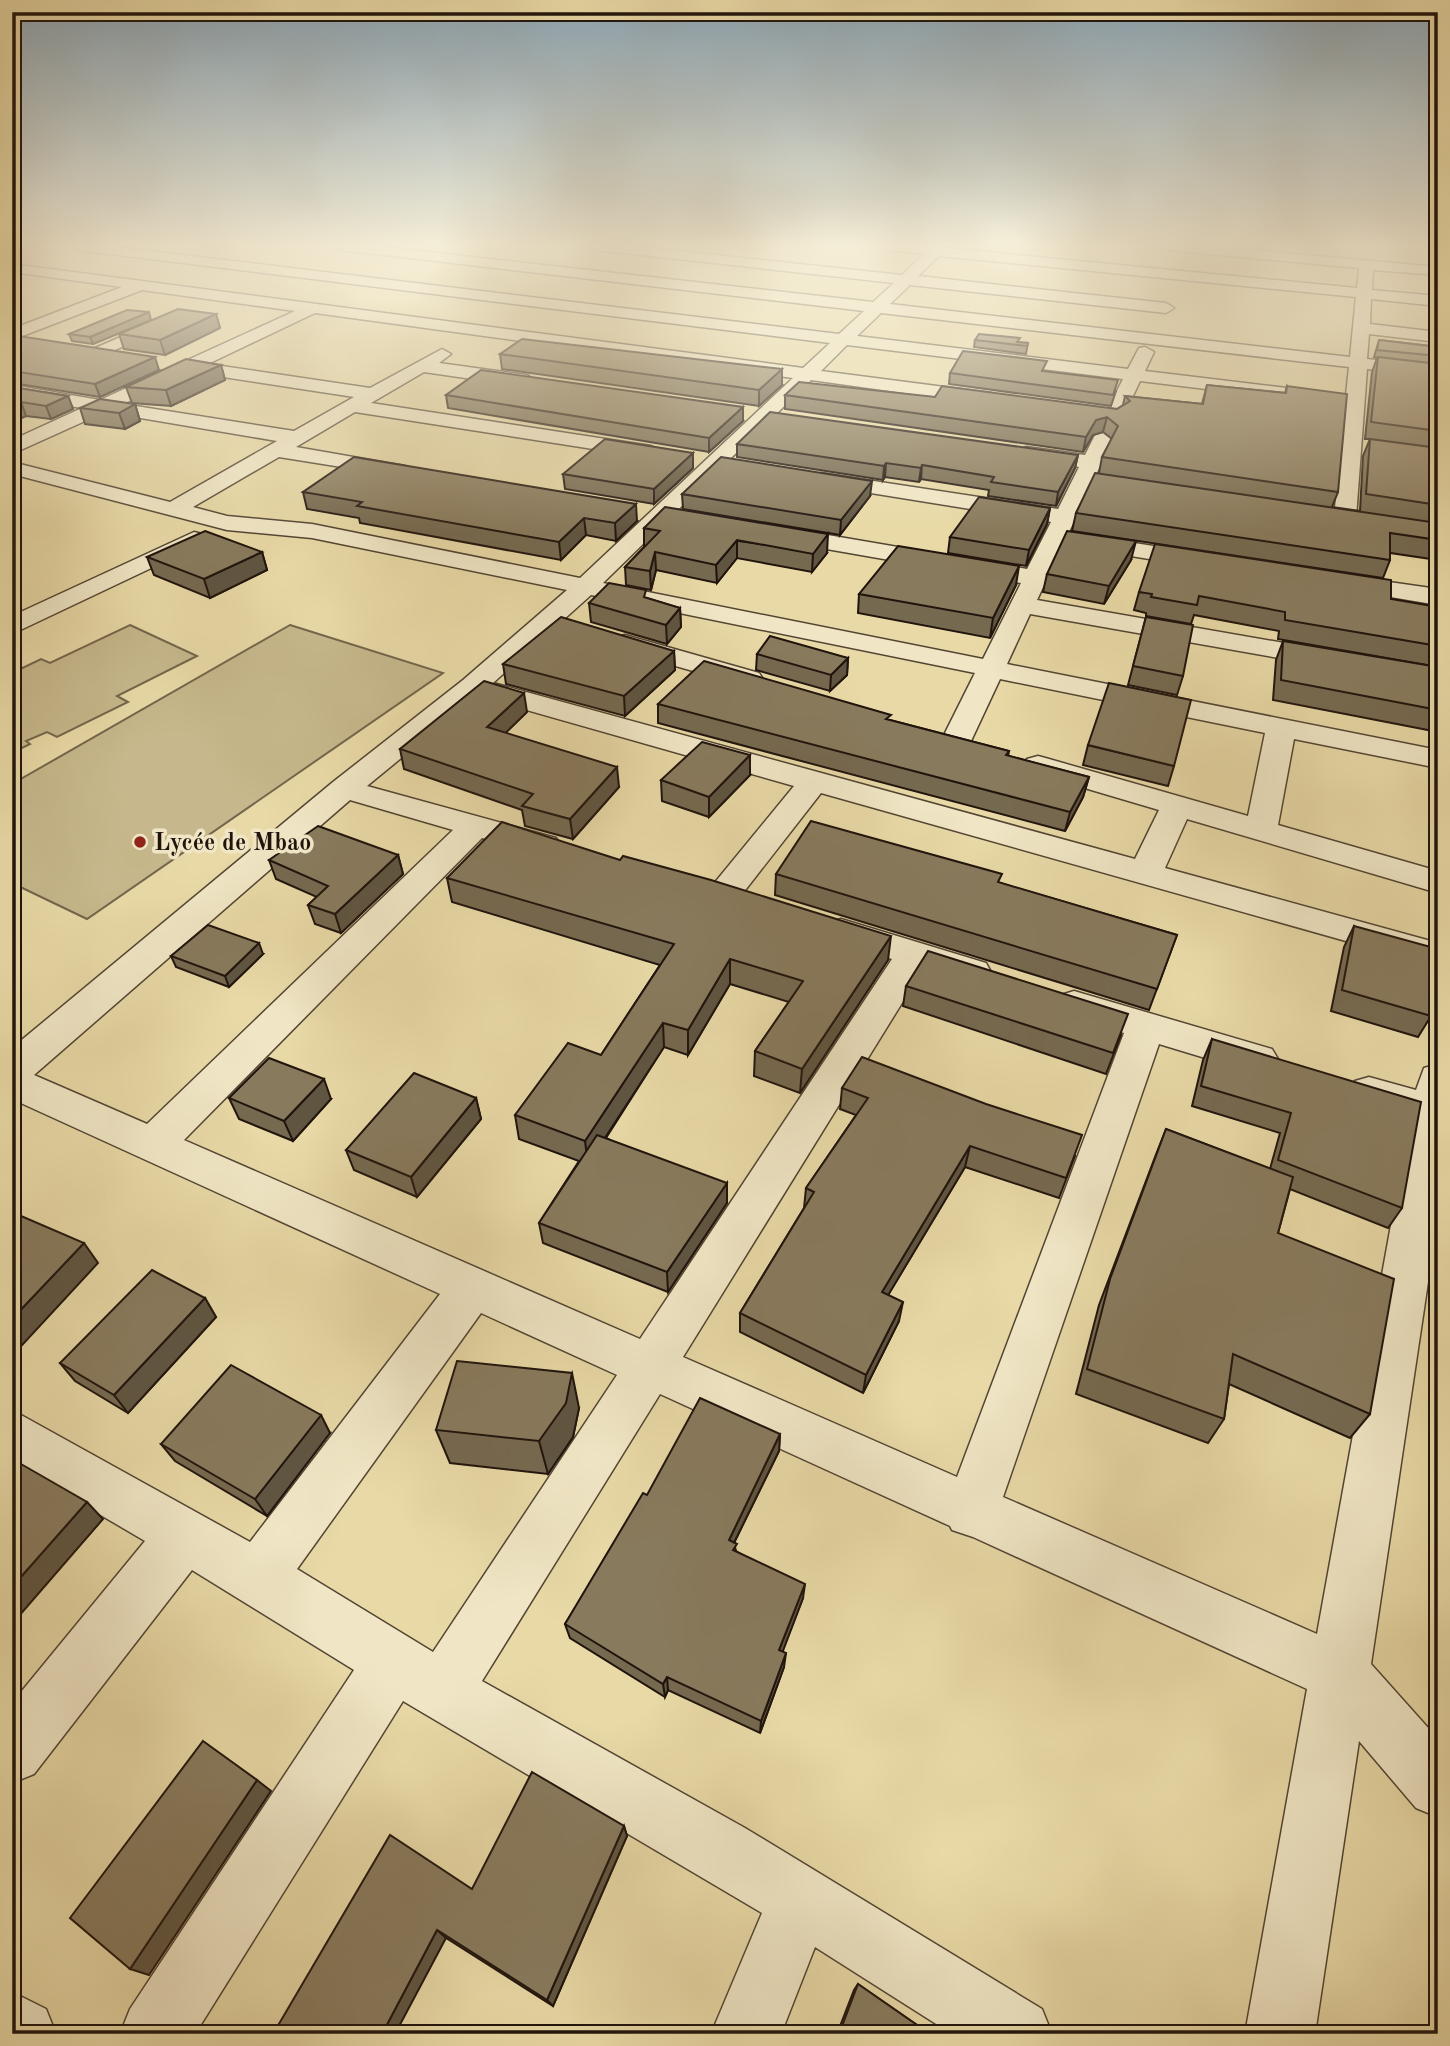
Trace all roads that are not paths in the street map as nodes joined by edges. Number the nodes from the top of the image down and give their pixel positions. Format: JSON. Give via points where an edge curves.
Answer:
{"nodes":[{"id":1,"x":30,"y":341,"type":"edge"},
{"id":2,"x":112,"y":341,"type":"edge"},
{"id":3,"x":242,"y":341,"type":"edge"},
{"id":4,"x":464,"y":341,"type":"edge"},
{"id":5,"x":561,"y":341,"type":"edge"},
{"id":6,"x":840,"y":341,"type":"edge"},
{"id":7,"x":863,"y":341,"type":"edge"},
{"id":8,"x":1150,"y":341,"type":"edge"},
{"id":9,"x":1172,"y":341,"type":"edge"},
{"id":10,"x":1360,"y":341,"type":"edge"},
{"id":11,"x":40,"y":344,"type":"edge"},
{"id":12,"x":1358,"y":363,"type":"junction"},
{"id":13,"x":189,"y":366,"type":"junction"},
{"id":14,"x":421,"y":366,"type":"junction"},
{"id":15,"x":1438,"y":372,"type":"edge"},
{"id":16,"x":806,"y":374,"type":"junction"},
{"id":17,"x":1134,"y":375,"type":"junction"},
{"id":18,"x":545,"y":384,"type":"edge"},
{"id":19,"x":12,"y":391,"type":"edge"},
{"id":20,"x":373,"y":394,"type":"junction"},
{"id":21,"x":1007,"y":401,"type":"edge"},
{"id":22,"x":1355,"y":402,"type":"junction"},
{"id":23,"x":103,"y":406,"type":"junction"},
{"id":24,"x":353,"y":406,"type":"junction"},
{"id":25,"x":737,"y":411,"type":"edge"},
{"id":26,"x":764,"y":415,"type":"junction"},
{"id":27,"x":791,"y":419,"type":"edge"},
{"id":28,"x":297,"y":438,"type":"junction"},
{"id":29,"x":1351,"y":446,"type":"junction"},
{"id":30,"x":12,"y":448,"type":"edge"},
{"id":31,"x":1376,"y":449,"type":"edge"},
{"id":32,"x":276,"y":450,"type":"junction"},
{"id":33,"x":1010,"y":450,"type":"edge"},
{"id":34,"x":715,"y":462,"type":"junction"},
{"id":35,"x":741,"y":467,"type":"edge"},
{"id":36,"x":12,"y":468,"type":"edge"},
{"id":37,"x":1087,"y":471,"type":"junction"},
{"id":38,"x":413,"y":473,"type":"edge"},
{"id":39,"x":795,"y":475,"type":"edge"},
{"id":40,"x":1110,"y":484,"type":"edge"},
{"id":41,"x":633,"y":509,"type":"edge"},
{"id":42,"x":172,"y":510,"type":"junction"},
{"id":43,"x":660,"y":514,"type":"junction"},
{"id":44,"x":1317,"y":514,"type":"edge"},
{"id":45,"x":1345,"y":518,"type":"junction"},
{"id":46,"x":687,"y":519,"type":"edge"},
{"id":47,"x":1371,"y":522,"type":"edge"},
{"id":48,"x":227,"y":523,"type":"junction"},
{"id":49,"x":1060,"y":527,"type":"junction"},
{"id":50,"x":754,"y":530,"type":"edge"},
{"id":51,"x":1233,"y":565,"type":"edge"},
{"id":52,"x":1036,"y":578,"type":"junction"},
{"id":53,"x":1315,"y":578,"type":"edge"},
{"id":54,"x":584,"y":587,"type":"junction"},
{"id":55,"x":1438,"y":597,"type":"edge"},
{"id":56,"x":1022,"y":606,"type":"junction"},
{"id":57,"x":12,"y":626,"type":"edge"},
{"id":58,"x":574,"y":628,"type":"junction"},
{"id":59,"x":1361,"y":664,"type":"edge"},
{"id":60,"x":991,"y":670,"type":"junction"},
{"id":61,"x":473,"y":687,"type":"junction"},
{"id":62,"x":777,"y":688,"type":"edge"},
{"id":63,"x":1281,"y":727,"type":"junction"},
{"id":64,"x":1438,"y":759,"type":"edge"},
{"id":65,"x":814,"y":781,"type":"junction"},
{"id":66,"x":344,"y":789,"type":"junction"},
{"id":67,"x":1177,"y":805,"type":"junction"},
{"id":68,"x":474,"y":827,"type":"junction"},
{"id":69,"x":1261,"y":830,"type":"junction"},
{"id":70,"x":579,"y":855,"type":"edge"},
{"id":71,"x":1145,"y":874,"type":"junction"},
{"id":72,"x":1438,"y":882,"type":"edge"},
{"id":73,"x":762,"y":906,"type":"edge"},
{"id":74,"x":813,"y":922,"type":"edge"},
{"id":75,"x":914,"y":954,"type":"junction"},
{"id":76,"x":1438,"y":955,"type":"edge"},
{"id":77,"x":1004,"y":982,"type":"edge"},
{"id":78,"x":1043,"y":994,"type":"edge"},
{"id":79,"x":1146,"y":1026,"type":"junction"},
{"id":80,"x":1289,"y":1069,"type":"edge"},
{"id":81,"x":12,"y":1071,"type":"edge"},
{"id":82,"x":12,"y":1082,"type":"edge"},
{"id":83,"x":1341,"y":1084,"type":"edge"},
{"id":84,"x":1436,"y":1101,"type":"edge"},
{"id":85,"x":153,"y":1144,"type":"junction"},
{"id":86,"x":472,"y":1289,"type":"junction"},
{"id":87,"x":648,"y":1366,"type":"junction"},
{"id":88,"x":12,"y":1435,"type":"edge"},
{"id":89,"x":971,"y":1510,"type":"junction"},
{"id":90,"x":184,"y":1536,"type":"junction"},
{"id":91,"x":258,"y":1577,"type":"junction"},
{"id":92,"x":1339,"y":1673,"type":"junction"},
{"id":93,"x":418,"y":1676,"type":"junction"},
{"id":94,"x":12,"y":1752,"type":"edge"},
{"id":95,"x":1438,"y":1786,"type":"edge"},
{"id":96,"x":801,"y":1900,"type":"junction"},
{"id":97,"x":12,"y":2027,"type":"edge"},
{"id":98,"x":21,"y":2034,"type":"edge"},
{"id":99,"x":155,"y":2034,"type":"edge"},
{"id":100,"x":746,"y":2034,"type":"edge"},
{"id":101,"x":1017,"y":2034,"type":"edge"},
{"id":102,"x":1280,"y":2034,"type":"edge"}],
"edges":[{"from":1,"to":11,"type":"street"},
{"from":2,"to":13,"type":"street","via":[[88,351]]},
{"from":3,"to":13,"type":"street"},
{"from":4,"to":14,"type":"street"},
{"from":5,"to":16,"type":"street"},
{"from":6,"to":16,"type":"street"},
{"from":7,"to":17,"type":"street"},
{"from":8,"to":17,"type":"street"},
{"from":9,"to":12,"type":"street"},
{"from":10,"to":12,"type":"street"},
{"from":12,"to":15,"type":"street"},
{"from":12,"to":22,"type":"street"},
{"from":13,"to":20,"type":"street"},
{"from":13,"to":23,"type":"street"},
{"from":14,"to":18,"type":"street"},
{"from":14,"to":20,"type":"street"},
{"from":16,"to":21,"type":"street"},
{"from":16,"to":26,"type":"street"},
{"from":17,"to":22,"type":"street"},
{"from":17,"to":37,"type":"street","via":[[1107,414]]},
{"from":19,"to":23,"type":"street"},
{"from":20,"to":24,"type":"street"},
{"from":22,"to":29,"type":"street"},
{"from":23,"to":28,"type":"street"},
{"from":23,"to":30,"type":"street"},
{"from":24,"to":28,"type":"street"},
{"from":24,"to":34,"type":"street"},
{"from":25,"to":26,"type":"street"},
{"from":26,"to":27,"type":"street"},
{"from":26,"to":34,"type":"street"},
{"from":28,"to":32,"type":"street"},
{"from":29,"to":31,"type":"street"},
{"from":29,"to":45,"type":"street"},
{"from":32,"to":38,"type":"street"},
{"from":32,"to":42,"type":"street"},
{"from":33,"to":37,"type":"street"},
{"from":34,"to":35,"type":"street"},
{"from":34,"to":43,"type":"street"},
{"from":36,"to":42,"type":"street"},
{"from":37,"to":40,"type":"street"},
{"from":37,"to":49,"type":"street"},
{"from":39,"to":49,"type":"street"},
{"from":41,"to":43,"type":"street"},
{"from":42,"to":48,"type":"street"},
{"from":43,"to":46,"type":"street"},
{"from":43,"to":54,"type":"street"},
{"from":44,"to":45,"type":"street"},
{"from":45,"to":47,"type":"street"},
{"from":48,"to":54,"type":"street","via":[[312,531]]},
{"from":48,"to":57,"type":"street"},
{"from":49,"to":51,"type":"street"},
{"from":49,"to":52,"type":"street"},
{"from":50,"to":52,"type":"street"},
{"from":52,"to":56,"type":"street"},
{"from":53,"to":55,"type":"street"},
{"from":54,"to":58,"type":"street"},
{"from":54,"to":60,"type":"street"},
{"from":56,"to":59,"type":"street"},
{"from":56,"to":60,"type":"street"},
{"from":58,"to":61,"type":"street"},
{"from":58,"to":62,"type":"street","via":[[690,674]]},
{"from":60,"to":63,"type":"street"},
{"from":60,"to":67,"type":"street","via":[[969,745]]},
{"from":61,"to":65,"type":"street","via":[[640,721]]},
{"from":61,"to":66,"type":"street"},
{"from":63,"to":64,"type":"street"},
{"from":63,"to":69,"type":"street"},
{"from":65,"to":71,"type":"street"},
{"from":65,"to":73,"type":"street","via":[[711,890]]},
{"from":66,"to":68,"type":"street"},
{"from":66,"to":81,"type":"street"},
{"from":67,"to":69,"type":"street"},
{"from":67,"to":71,"type":"street"},
{"from":68,"to":70,"type":"street"},
{"from":68,"to":85,"type":"street"},
{"from":69,"to":72,"type":"street"},
{"from":71,"to":76,"type":"street"},
{"from":74,"to":75,"type":"street"},
{"from":75,"to":77,"type":"street"},
{"from":75,"to":87,"type":"street"},
{"from":78,"to":79,"type":"street"},
{"from":79,"to":80,"type":"street"},
{"from":79,"to":89,"type":"street"},
{"from":82,"to":85,"type":"street"},
{"from":83,"to":84,"type":"street"},
{"from":84,"to":92,"type":"street"},
{"from":85,"to":86,"type":"street"},
{"from":86,"to":87,"type":"street"},
{"from":86,"to":91,"type":"street"},
{"from":87,"to":89,"type":"street"},
{"from":87,"to":93,"type":"street"},
{"from":88,"to":90,"type":"street"},
{"from":89,"to":92,"type":"street"},
{"from":90,"to":91,"type":"street"},
{"from":90,"to":94,"type":"street"},
{"from":91,"to":93,"type":"street"},
{"from":92,"to":95,"type":"street"},
{"from":92,"to":102,"type":"street"},
{"from":93,"to":96,"type":"street"},
{"from":93,"to":99,"type":"street"},
{"from":96,"to":100,"type":"street"},
{"from":96,"to":101,"type":"street"},
{"from":97,"to":98,"type":"street"}]}
